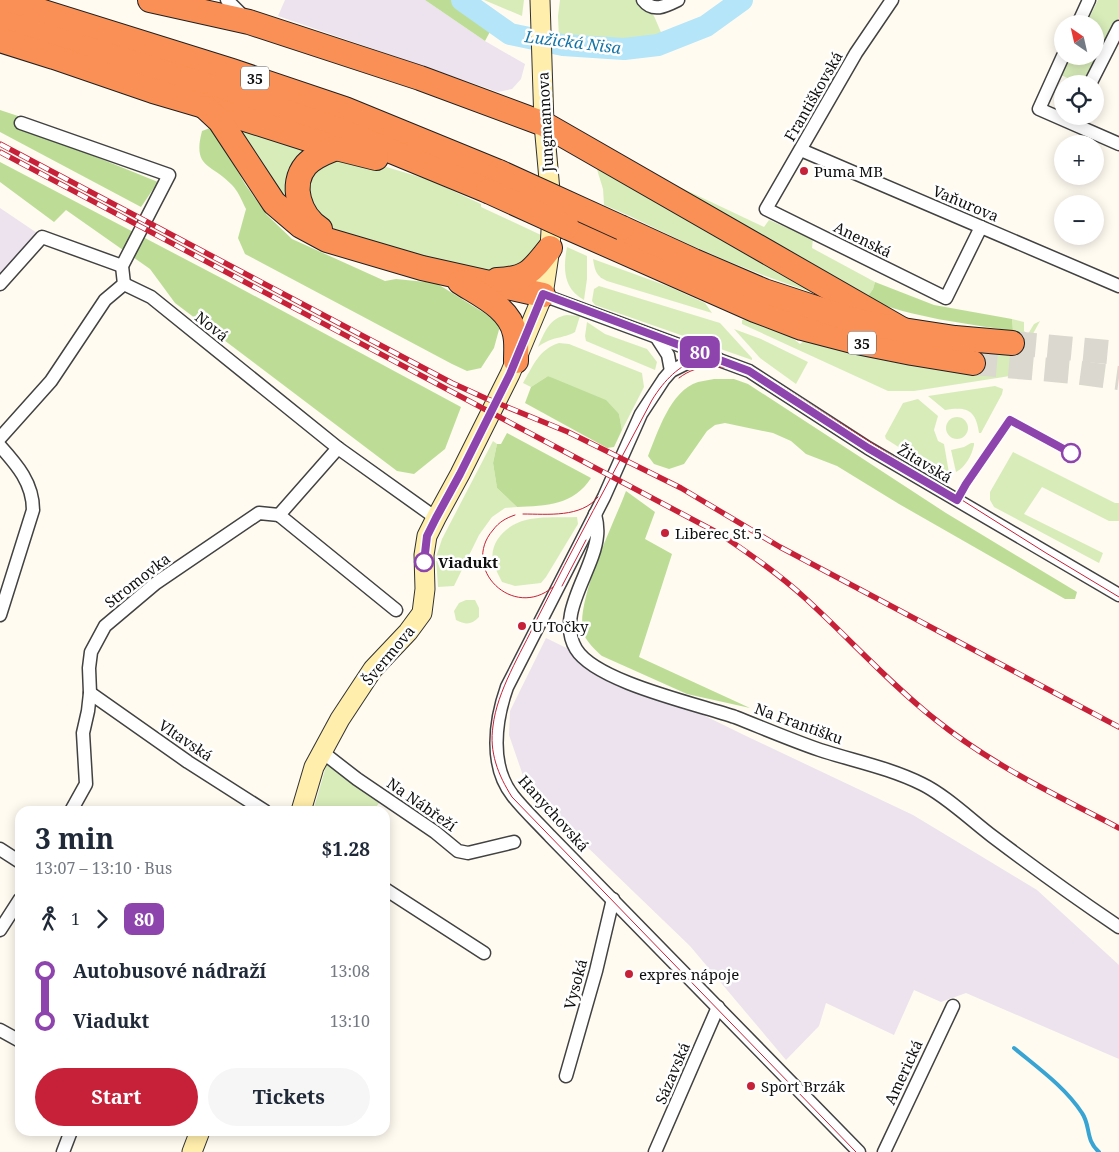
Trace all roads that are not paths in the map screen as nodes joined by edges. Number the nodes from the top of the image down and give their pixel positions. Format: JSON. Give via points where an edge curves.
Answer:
{"nodes":[{"id":1,"x":5,"y":0,"type":"edge"},
{"id":2,"x":150,"y":0,"type":"edge"},
{"id":3,"x":227,"y":0,"type":"edge"},
{"id":4,"x":540,"y":0,"type":"edge"},
{"id":5,"x":643,"y":0,"type":"edge"},
{"id":6,"x":678,"y":0,"type":"edge"},
{"id":7,"x":892,"y":0,"type":"edge"},
{"id":8,"x":1089,"y":0,"type":"edge"},
{"id":9,"x":1082,"y":15,"type":"edge"},
{"id":10,"x":0,"y":22,"type":"edge"},
{"id":11,"x":249,"y":22,"type":"junction"},
{"id":12,"x":1119,"y":27,"type":"edge"},
{"id":13,"x":0,"y":40,"type":"edge"},
{"id":14,"x":1095,"y":75,"type":"edge"},
{"id":15,"x":1054,"y":77,"type":"edge"},
{"id":16,"x":204,"y":106,"type":"junction"},
{"id":17,"x":1054,"y":113,"type":"edge"},
{"id":18,"x":21,"y":123,"type":"dead end"},
{"id":19,"x":544,"y":124,"type":"junction"},
{"id":20,"x":1084,"y":125,"type":"edge"},
{"id":21,"x":1119,"y":144,"type":"edge"},
{"id":22,"x":336,"y":148,"type":"junction"},
{"id":23,"x":801,"y":150,"type":"junction"},
{"id":24,"x":463,"y":180,"type":"junction"},
{"id":25,"x":493,"y":182,"type":"junction"},
{"id":26,"x":766,"y":209,"type":"joint"},
{"id":27,"x":552,"y":213,"type":"joint"},
{"id":28,"x":980,"y":227,"type":"junction"},
{"id":29,"x":618,"y":238,"type":"junction"},
{"id":30,"x":342,"y":244,"type":"junction"},
{"id":31,"x":550,"y":248,"type":"junction"},
{"id":32,"x":122,"y":266,"type":"junction"},
{"id":33,"x":445,"y":273,"type":"junction"},
{"id":34,"x":0,"y":284,"type":"edge"},
{"id":35,"x":124,"y":284,"type":"junction"},
{"id":36,"x":1119,"y":286,"type":"edge"},
{"id":37,"x":543,"y":294,"type":"junction"},
{"id":38,"x":903,"y":330,"type":"junction"},
{"id":39,"x":657,"y":338,"type":"junction"},
{"id":40,"x":1012,"y":343,"type":"tunnel mouth"},
{"id":41,"x":717,"y":358,"type":"junction"},
{"id":42,"x":516,"y":361,"type":"junction"},
{"id":43,"x":973,"y":363,"type":"tunnel mouth"},
{"id":44,"x":671,"y":372,"type":"junction"},
{"id":45,"x":0,"y":438,"type":"edge"},
{"id":46,"x":0,"y":446,"type":"edge"},
{"id":47,"x":338,"y":448,"type":"junction"},
{"id":48,"x":595,"y":514,"type":"junction"},
{"id":49,"x":279,"y":515,"type":"junction"},
{"id":50,"x":436,"y":518,"type":"junction"},
{"id":51,"x":1119,"y":595,"type":"edge"},
{"id":52,"x":396,"y":610,"type":"dead end"},
{"id":53,"x":0,"y":615,"type":"edge"},
{"id":54,"x":90,"y":693,"type":"junction"},
{"id":55,"x":321,"y":751,"type":"junction"},
{"id":56,"x":74,"y":806,"type":"edge"},
{"id":57,"x":257,"y":806,"type":"edge"},
{"id":58,"x":302,"y":806,"type":"edge"},
{"id":59,"x":514,"y":842,"type":"dead end"},
{"id":60,"x":0,"y":849,"type":"edge"},
{"id":61,"x":15,"y":859,"type":"edge"},
{"id":62,"x":390,"y":892,"type":"edge"},
{"id":63,"x":613,"y":899,"type":"junction"},
{"id":64,"x":15,"y":906,"type":"edge"},
{"id":65,"x":1119,"y":927,"type":"edge"},
{"id":66,"x":0,"y":930,"type":"edge"},
{"id":67,"x":484,"y":953,"type":"dead end"},
{"id":68,"x":952,"y":1006,"type":"dead end"},
{"id":69,"x":718,"y":1007,"type":"junction"},
{"id":70,"x":0,"y":1030,"type":"edge"},
{"id":71,"x":15,"y":1038,"type":"edge"},
{"id":72,"x":566,"y":1076,"type":"dead end"},
{"id":73,"x":69,"y":1136,"type":"edge"},
{"id":74,"x":198,"y":1136,"type":"edge"},
{"id":75,"x":63,"y":1152,"type":"edge"},
{"id":76,"x":192,"y":1152,"type":"edge"},
{"id":77,"x":656,"y":1152,"type":"edge"},
{"id":78,"x":859,"y":1152,"type":"edge"},
{"id":79,"x":884,"y":1152,"type":"edge"}],
"edges":[{"from":1,"to":25,"type":"highway","number":"35","via":[[345,109]]},
{"from":2,"to":11,"type":"highway"},
{"from":3,"to":11,"type":"street"},
{"from":4,"to":19,"type":"street","name":"Jungmannova"},
{"from":5,"to":6,"type":"street","via":[[652,7],[663,8]]},
{"from":7,"to":23,"type":"street","name":"Františkovská","via":[[856,53]]},
{"from":8,"to":9,"type":"street"},
{"from":10,"to":24,"type":"highway","number":"35","via":[[340,130]]},
{"from":11,"to":19,"type":"highway","via":[[420,78]]},
{"from":12,"to":14,"type":"street"},
{"from":13,"to":16,"type":"highway"},
{"from":15,"to":17,"type":"street","via":[[1039,109]]},
{"from":16,"to":22,"type":"highway"},
{"from":16,"to":30,"type":"highway","via":[[220,120],[274,203],[301,226]]},
{"from":18,"to":32,"type":"street","via":[[169,175]]},
{"from":19,"to":27,"type":"street","name":"Jungmannova"},
{"from":19,"to":38,"type":"highway"},
{"from":20,"to":21,"type":"street"},
{"from":22,"to":24,"type":"highway"},
{"from":22,"to":30,"type":"highway","via":[[318,155],[306,165],[297,189],[305,214]]},
{"from":23,"to":26,"type":"street","name":"Františkovská"},
{"from":23,"to":28,"type":"street","name":"Vaňurova"},
{"from":24,"to":25,"type":"highway","number":"35"},
{"from":25,"to":29,"type":"highway","number":"35","bridge":true},
{"from":26,"to":28,"type":"street","name":"Anenská","via":[[946,298]]},
{"from":27,"to":31,"type":"street","name":"Švermova"},
{"from":28,"to":36,"type":"street","name":"Vaňurova"},
{"from":29,"to":38,"type":"highway","number":"35","via":[[694,261],[764,291],[862,322]]},
{"from":29,"to":43,"type":"highway","number":"35","via":[[746,307],[802,328],[861,343]]},
{"from":30,"to":33,"type":"highway"},
{"from":31,"to":33,"type":"highway","via":[[535,268],[513,280]]},
{"from":31,"to":37,"type":"street","name":"Švermova"},
{"from":32,"to":34,"type":"street","via":[[42,238]]},
{"from":32,"to":35,"type":"street"},
{"from":33,"to":37,"type":"highway"},
{"from":33,"to":42,"type":"highway","via":[[496,305],[511,321],[515,332]]},
{"from":35,"to":45,"type":"street","via":[[106,300],[51,381]]},
{"from":35,"to":47,"type":"street","name":"Nová","via":[[151,297]]},
{"from":37,"to":39,"type":"street","name":"Žitavská"},
{"from":37,"to":42,"type":"street","name":"Švermova"},
{"from":38,"to":40,"type":"highway","number":"35"},
{"from":39,"to":41,"type":"street","name":"Žitavská"},
{"from":39,"to":44,"type":"street","via":[[668,355]]},
{"from":41,"to":44,"type":"street","via":[[687,363]]},
{"from":41,"to":51,"type":"street","name":"Žitavská","via":[[749,371],[868,448]]},
{"from":42,"to":50,"type":"street","name":"Švermova"},
{"from":44,"to":48,"type":"street","name":"Hanychovská","via":[[642,414]]},
{"from":46,"to":53,"type":"street","via":[[30,487],[33,510]]},
{"from":47,"to":49,"type":"street"},
{"from":47,"to":50,"type":"street","name":"Nová"},
{"from":48,"to":63,"type":"street","name":"Hanychovská","via":[[507,687],[500,706],[496,741],[502,774],[512,794]]},
{"from":48,"to":65,"type":"street","name":"Na Františku","via":[[597,539],[569,625],[576,649],[589,663],[647,690],[732,716],[922,784]]},
{"from":49,"to":52,"type":"street"},
{"from":49,"to":54,"type":"street","name":"Stromovka","via":[[259,512],[156,583],[105,626],[91,652]]},
{"from":50,"to":55,"type":"street","name":"Švermova","via":[[427,536],[424,554],[426,589],[422,613],[373,669]]},
{"from":54,"to":56,"type":"street","name":"Stromovka","via":[[82,733],[86,784]]},
{"from":54,"to":57,"type":"street","name":"Vltavská"},
{"from":55,"to":58,"type":"street","name":"Švermova"},
{"from":55,"to":59,"type":"street","name":"Na Nábřeží","via":[[458,851],[468,853]]},
{"from":60,"to":61,"type":"street"},
{"from":62,"to":67,"type":"street"},
{"from":63,"to":69,"type":"street","name":"Hanychovská"},
{"from":63,"to":72,"type":"street","name":"Vysoká"},
{"from":64,"to":66,"type":"street"},
{"from":68,"to":79,"type":"street","name":"Americká"},
{"from":69,"to":77,"type":"street","name":"Sázavská"},
{"from":69,"to":78,"type":"street","name":"Hanychovská"},
{"from":70,"to":71,"type":"street"},
{"from":73,"to":75,"type":"street"},
{"from":74,"to":76,"type":"street"}]}
